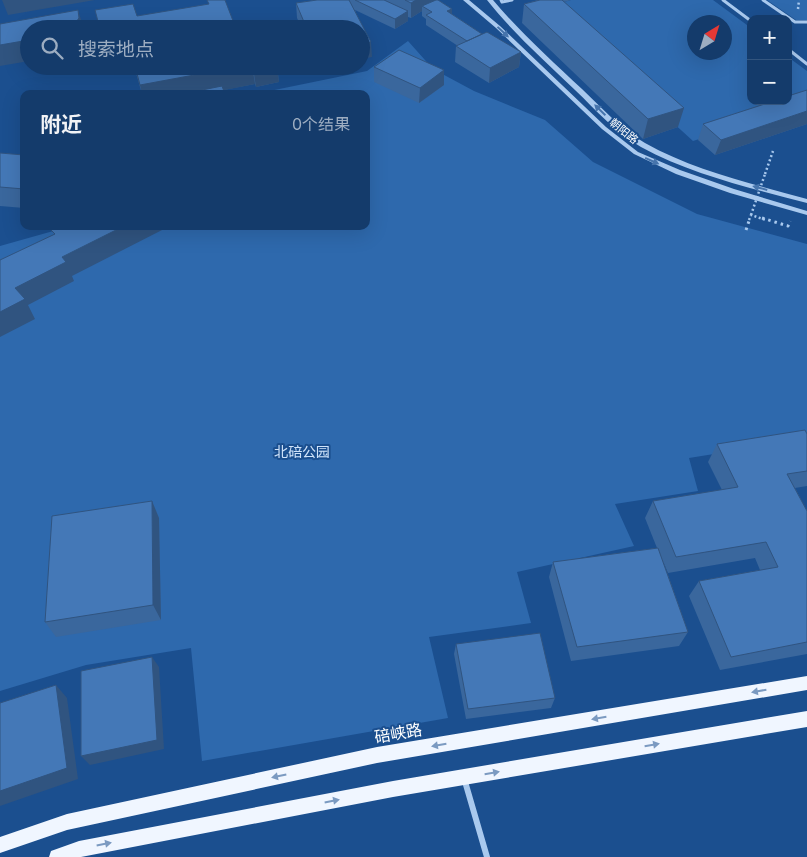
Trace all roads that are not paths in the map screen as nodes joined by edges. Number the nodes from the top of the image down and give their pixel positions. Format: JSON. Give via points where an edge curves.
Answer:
{"nodes":[{"id":1,"x":466,"y":0,"type":"edge"},
{"id":2,"x":490,"y":0,"type":"edge"},
{"id":3,"x":501,"y":0,"type":"edge"},
{"id":4,"x":512,"y":0,"type":"edge"},
{"id":5,"x":723,"y":0,"type":"edge"},
{"id":6,"x":764,"y":0,"type":"edge"},
{"id":7,"x":747,"y":18,"type":"edge"},
{"id":8,"x":807,"y":22,"type":"edge"},
{"id":9,"x":792,"y":52,"type":"edge"},
{"id":10,"x":807,"y":64,"type":"edge"},
{"id":11,"x":807,"y":201,"type":"edge"},
{"id":12,"x":807,"y":213,"type":"edge"},
{"id":13,"x":807,"y":683,"type":"edge"},
{"id":14,"x":807,"y":719,"type":"edge"},
{"id":15,"x":464,"y":777,"type":"junction"},
{"id":16,"x":0,"y":845,"type":"edge"},
{"id":17,"x":57,"y":857,"type":"edge"},
{"id":18,"x":487,"y":857,"type":"edge"}],
"edges":[{"from":1,"to":12,"type":"street","name":"朝阳路","one_way":true,"via":[[604,128],[636,153],[723,188]]},
{"from":11,"to":2,"type":"street","one_way":true,"via":[[731,180],[643,145],[585,96],[508,22]]},
{"from":3,"to":4,"type":"street"},
{"from":5,"to":7,"type":"street"},
{"from":6,"to":8,"type":"street","via":[[795,22]]},
{"from":9,"to":10,"type":"street"},
{"from":13,"to":16,"type":"main road","name":"碚峡路","one_way":true,"via":[[377,756],[67,822]]},
{"from":15,"to":14,"type":"main road","one_way":true},
{"from":17,"to":15,"type":"main road","one_way":true,"via":[[79,849]]},
{"from":15,"to":18,"type":"street"}]}
